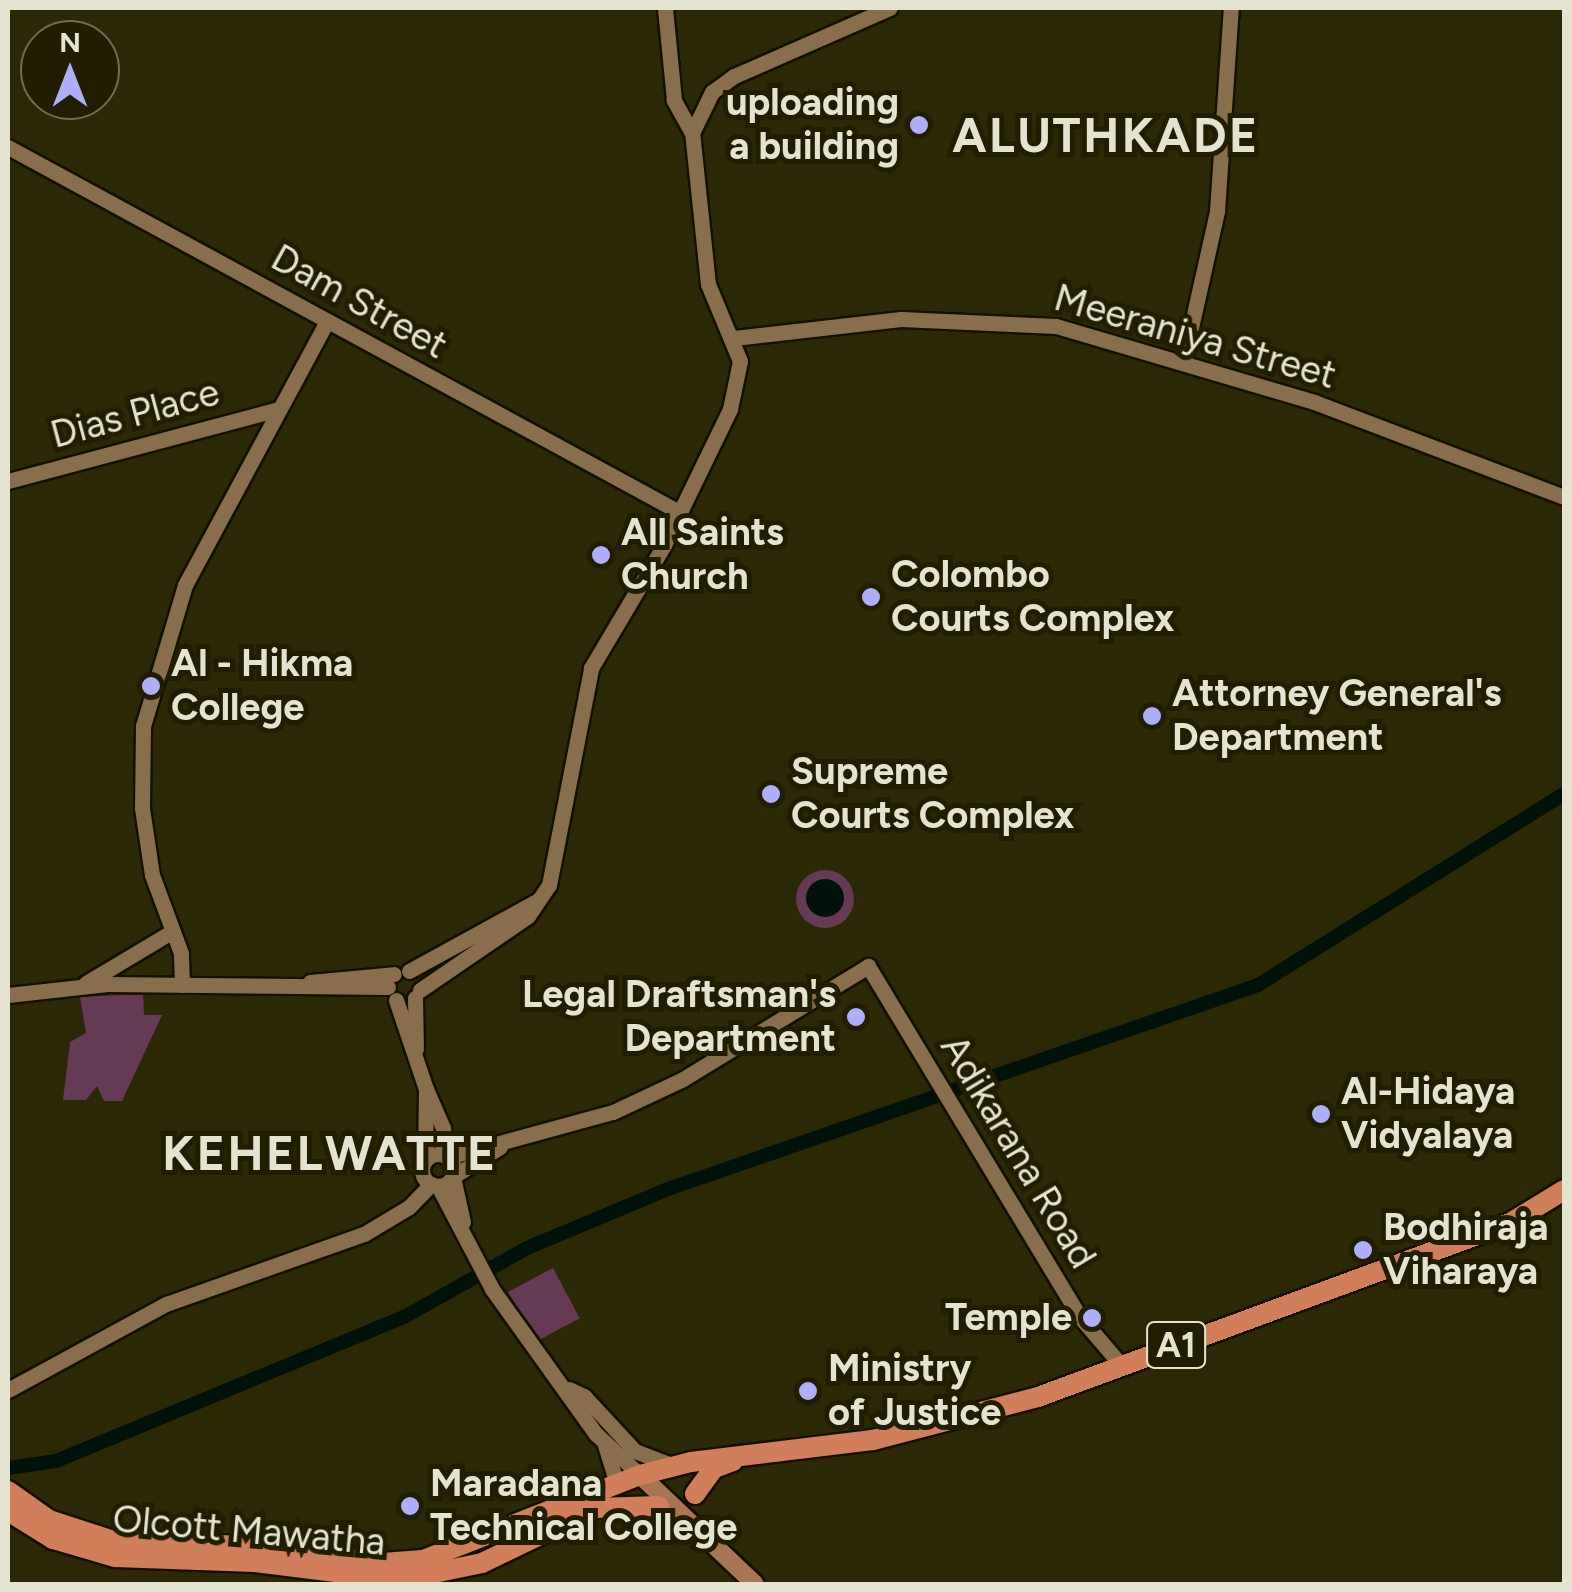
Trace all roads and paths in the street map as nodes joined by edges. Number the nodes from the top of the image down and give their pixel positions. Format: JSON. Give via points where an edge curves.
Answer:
{"nodes":[{"id":1,"x":665,"y":8,"type":"edge"},
{"id":2,"x":890,"y":8,"type":"edge"},
{"id":3,"x":1231,"y":8,"type":"edge"},
{"id":4,"x":692,"y":134,"type":"junction"},
{"id":5,"x":8,"y":147,"type":"edge"},
{"id":6,"x":327,"y":321,"type":"junction"},
{"id":7,"x":734,"y":338,"type":"junction"},
{"id":8,"x":1184,"y":360,"type":"junction"},
{"id":9,"x":279,"y":409,"type":"junction"},
{"id":10,"x":8,"y":481,"type":"edge"},
{"id":11,"x":1564,"y":497,"type":"edge"},
{"id":12,"x":680,"y":513,"type":"junction"},
{"id":13,"x":537,"y":901,"type":"junction"},
{"id":14,"x":173,"y":931,"type":"junction"},
{"id":15,"x":397,"y":983,"type":"junction"},
{"id":16,"x":182,"y":985,"type":"junction"},
{"id":17,"x":79,"y":988,"type":"junction"},
{"id":18,"x":418,"y":994,"type":"junction"},
{"id":19,"x":8,"y":995,"type":"edge"},
{"id":20,"x":416,"y":1052,"type":"junction"},
{"id":21,"x":426,"y":1089,"type":"junction"},
{"id":22,"x":500,"y":1147,"type":"junction"},
{"id":23,"x":447,"y":1156,"type":"junction"},
{"id":24,"x":425,"y":1162,"type":"junction"},
{"id":25,"x":453,"y":1177,"type":"junction"},
{"id":26,"x":434,"y":1185,"type":"junction"},
{"id":27,"x":1564,"y":1190,"type":"edge"},
{"id":28,"x":464,"y":1226,"type":"junction"},
{"id":29,"x":1122,"y":1366,"type":"junction"},
{"id":30,"x":569,"y":1389,"type":"junction"},
{"id":31,"x":8,"y":1390,"type":"edge"},
{"id":32,"x":596,"y":1434,"type":"junction"},
{"id":33,"x":745,"y":1458,"type":"junction"},
{"id":34,"x":677,"y":1466,"type":"junction"},
{"id":35,"x":640,"y":1475,"type":"junction"},
{"id":36,"x":616,"y":1482,"type":"junction"},
{"id":37,"x":695,"y":1494,"type":"joint"},
{"id":38,"x":9,"y":1499,"type":"edge"},
{"id":39,"x":659,"y":1506,"type":"joint"},
{"id":40,"x":698,"y":1526,"type":"junction"},
{"id":41,"x":298,"y":1559,"type":"junction"},
{"id":42,"x":755,"y":1584,"type":"edge"}],
"edges":[{"from":1,"to":4,"type":"street","via":[[674,100]]},
{"from":2,"to":4,"type":"street","via":[[734,76],[712,92]]},
{"from":3,"to":8,"type":"street","via":[[1216,210]]},
{"from":4,"to":7,"type":"street","via":[[708,284]]},
{"from":5,"to":6,"type":"street","name":"Dam Street"},
{"from":6,"to":9,"type":"street"},
{"from":6,"to":12,"type":"street","name":"Dam Street"},
{"from":7,"to":8,"type":"street","name":"Meeraniya Street","via":[[901,319],[1036,325]]},
{"from":7,"to":12,"type":"street","via":[[740,360],[730,410]]},
{"from":8,"to":11,"type":"street","name":"Meeraniya Street","via":[[1461,454]]},
{"from":9,"to":10,"type":"street","name":"Dias Place"},
{"from":9,"to":14,"type":"street","via":[[184,585],[144,726],[142,808],[152,876]]},
{"from":12,"to":13,"type":"street","via":[[591,668],[559,858]]},
{"from":13,"to":15,"type":"street"},
{"from":13,"to":18,"type":"street","via":[[528,916]]},
{"from":14,"to":16,"type":"street"},
{"from":14,"to":17,"type":"street"},
{"from":15,"to":16,"type":"street","via":[[333,975],[291,987]]},
{"from":15,"to":18,"type":"street"},
{"from":15,"to":18,"type":"street"},
{"from":15,"to":20,"type":"street"},
{"from":16,"to":17,"type":"street"},
{"from":17,"to":19,"type":"street"},
{"from":18,"to":20,"type":"street"},
{"from":20,"to":21,"type":"street"},
{"from":21,"to":23,"type":"street"},
{"from":21,"to":24,"type":"street"},
{"from":22,"to":23,"type":"street"},
{"from":22,"to":25,"type":"street"},
{"from":22,"to":29,"type":"street","name":"Adikarana Road","via":[[612,1112],[683,1080],[868,966],[1080,1317]]},
{"from":23,"to":24,"type":"street"},
{"from":23,"to":25,"type":"street"},
{"from":24,"to":26,"type":"street","via":[[424,1177]]},
{"from":25,"to":26,"type":"street"},
{"from":25,"to":28,"type":"street"},
{"from":26,"to":28,"type":"street"},
{"from":26,"to":31,"type":"street","via":[[364,1234],[166,1304]]},
{"from":27,"to":29,"type":"highway","number":"A1","via":[[1510,1223]]},
{"from":28,"to":30,"type":"street","via":[[486,1275]]},
{"from":29,"to":33,"type":"highway","number":"A1","via":[[1038,1397],[874,1440]]},
{"from":30,"to":32,"type":"street"},
{"from":30,"to":34,"type":"street","via":[[584,1396],[635,1450]]},
{"from":32,"to":35,"type":"street"},
{"from":32,"to":36,"type":"street","via":[[610,1454]]},
{"from":33,"to":34,"type":"highway","number":"A1"},
{"from":33,"to":37,"type":"highway","number":"A1","via":[[714,1468]]},
{"from":34,"to":35,"type":"highway","number":"A1"},
{"from":35,"to":36,"type":"highway","name":"Olcott Mawatha","number":"A1"},
{"from":35,"to":40,"type":"main road"},
{"from":36,"to":41,"type":"highway","name":"Olcott Mawatha","number":"A1","via":[[436,1558],[382,1564]]},
{"from":37,"to":40,"type":"main road"},
{"from":38,"to":41,"type":"highway","name":"Olcott Mawatha","number":"A1","via":[[65,1527],[114,1541]]},
{"from":39,"to":40,"type":"main road"},
{"from":39,"to":41,"type":"highway","name":"Olcott Mawatha","number":"A1","via":[[596,1508],[482,1562],[433,1577],[370,1580]]},
{"from":40,"to":42,"type":"main road"}]}
